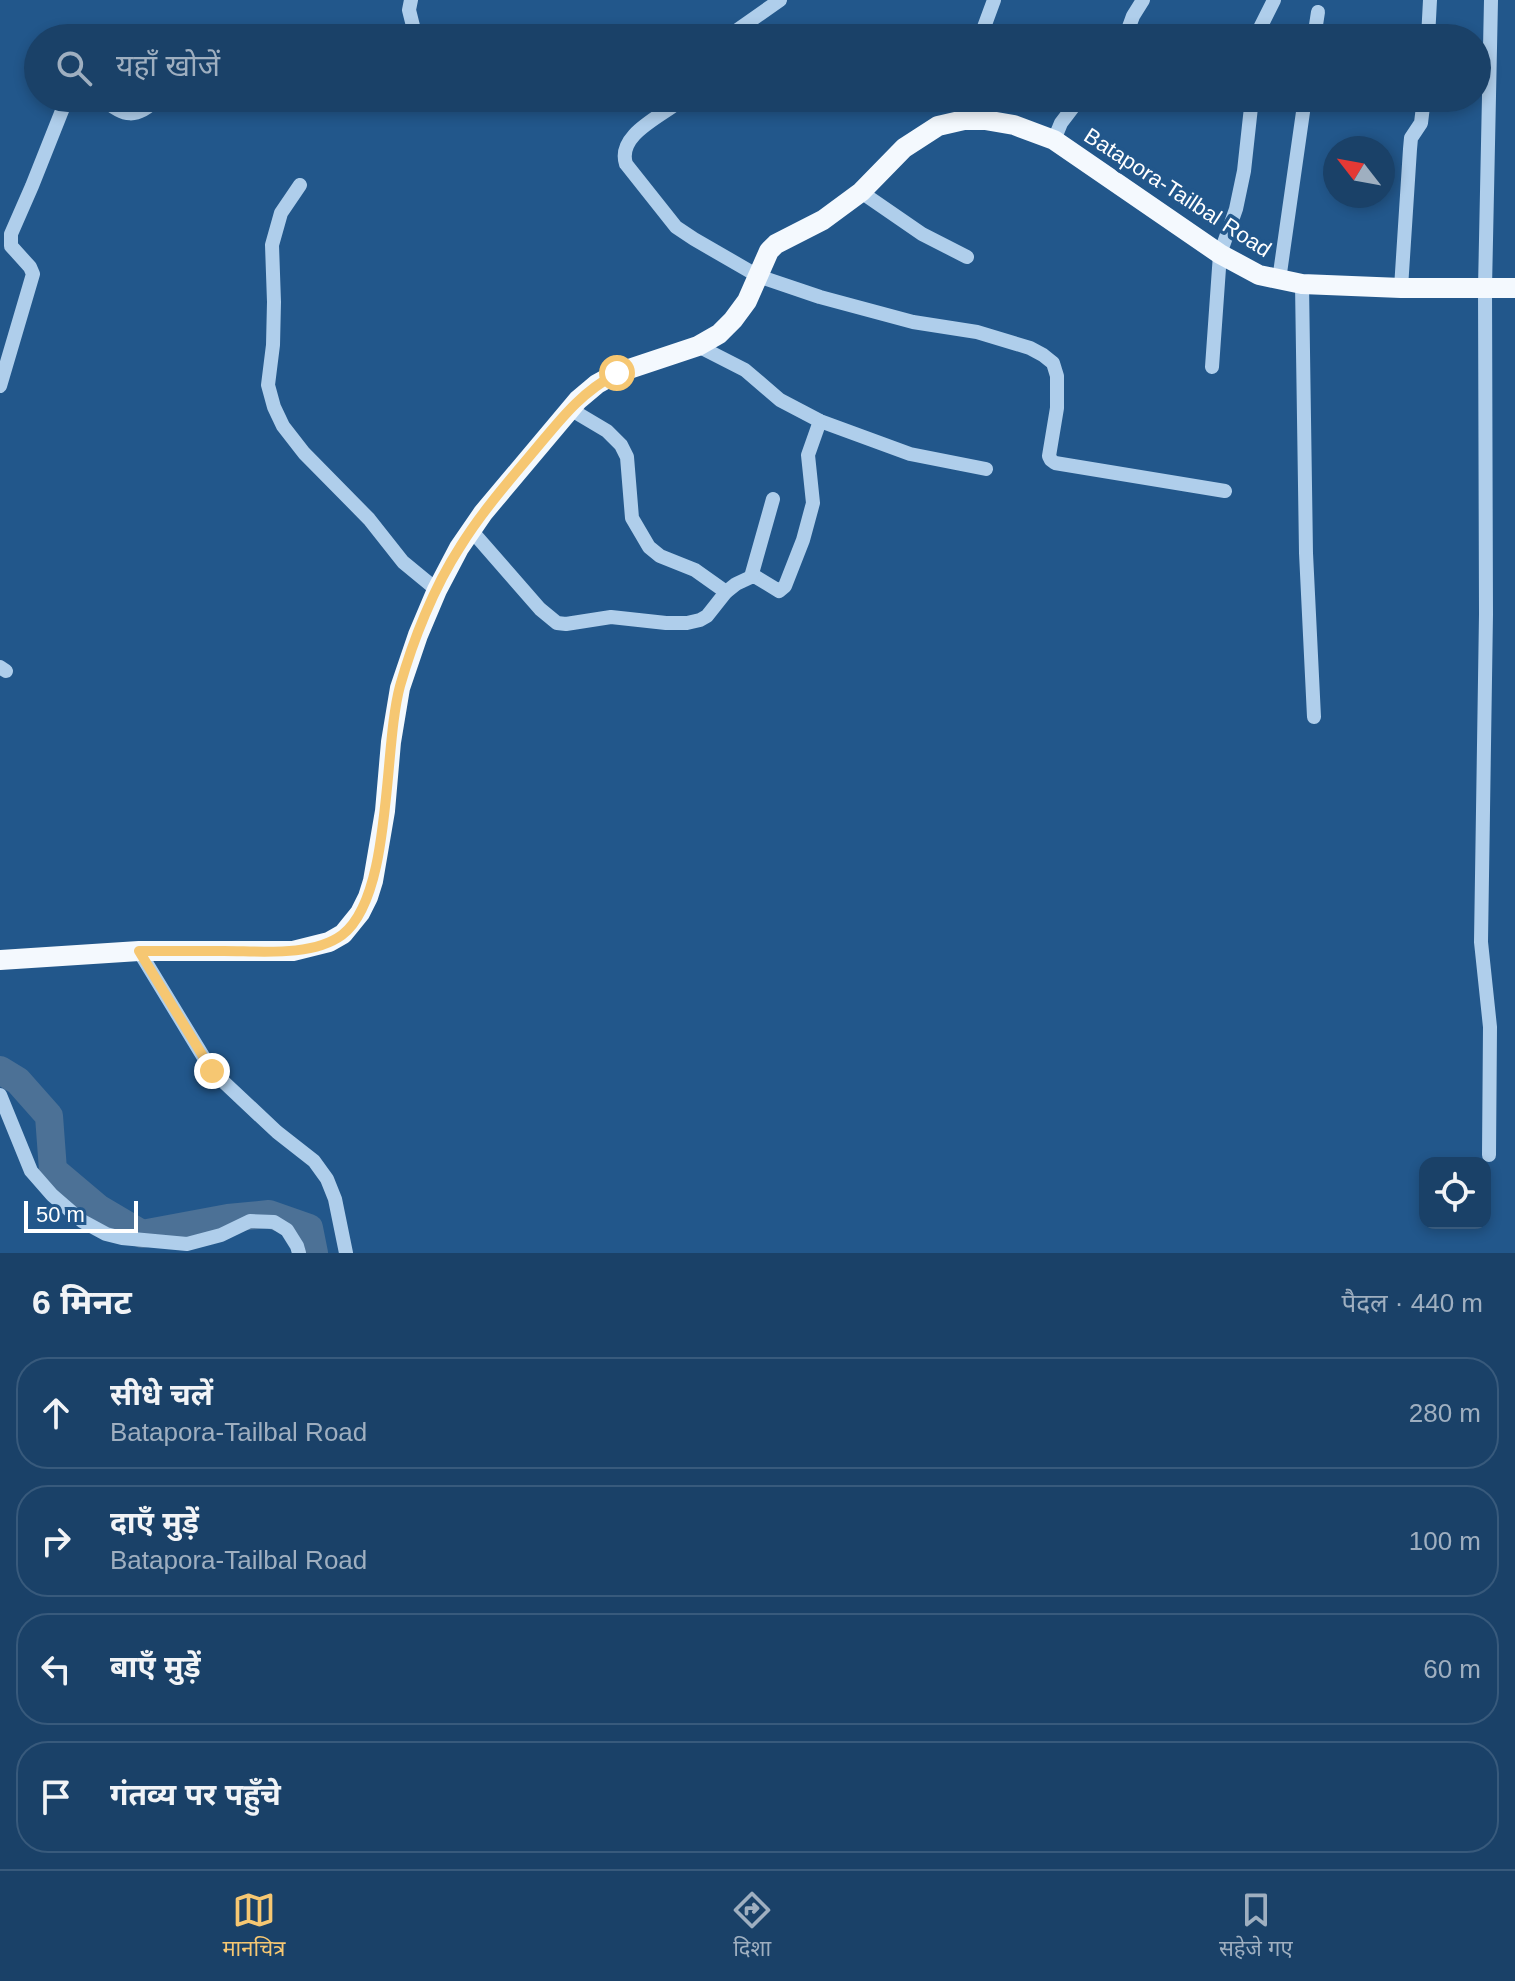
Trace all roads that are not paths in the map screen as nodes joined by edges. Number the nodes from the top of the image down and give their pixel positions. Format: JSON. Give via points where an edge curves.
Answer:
{"nodes":[{"id":1,"x":411,"y":0,"type":"edge"},
{"id":2,"x":780,"y":0,"type":"edge"},
{"id":3,"x":994,"y":0,"type":"edge"},
{"id":4,"x":1143,"y":0,"type":"edge"},
{"id":5,"x":1274,"y":0,"type":"edge"},
{"id":6,"x":1430,"y":0,"type":"edge"},
{"id":7,"x":1491,"y":0,"type":"edge"},
{"id":8,"x":1318,"y":12,"type":"dead end"},
{"id":9,"x":412,"y":24,"type":"edge"},
{"id":10,"x":746,"y":24,"type":"edge"},
{"id":11,"x":985,"y":24,"type":"edge"},
{"id":12,"x":1130,"y":24,"type":"edge"},
{"id":13,"x":1262,"y":24,"type":"edge"},
{"id":14,"x":1316,"y":24,"type":"edge"},
{"id":15,"x":1429,"y":24,"type":"edge"},
{"id":16,"x":1490,"y":24,"type":"edge"},
{"id":17,"x":61,"y":112,"type":"edge"},
{"id":18,"x":667,"y":112,"type":"edge"},
{"id":19,"x":977,"y":112,"type":"edge"},
{"id":20,"x":1069,"y":112,"type":"edge"},
{"id":21,"x":1250,"y":112,"type":"edge"},
{"id":22,"x":1303,"y":112,"type":"edge"},
{"id":23,"x":1422,"y":112,"type":"edge"},
{"id":24,"x":1489,"y":112,"type":"edge"},
{"id":25,"x":985,"y":120,"type":"junction"},
{"id":26,"x":1054,"y":140,"type":"junction"},
{"id":27,"x":300,"y":185,"type":"dead end"},
{"id":28,"x":861,"y":192,"type":"junction"},
{"id":29,"x":1220,"y":254,"type":"junction"},
{"id":30,"x":967,"y":257,"type":"dead end"},
{"id":31,"x":758,"y":276,"type":"junction"},
{"id":32,"x":1279,"y":280,"type":"junction"},
{"id":33,"x":1302,"y":284,"type":"junction"},
{"id":34,"x":1401,"y":288,"type":"junction"},
{"id":35,"x":1485,"y":288,"type":"junction"},
{"id":36,"x":1515,"y":288,"type":"edge"},
{"id":37,"x":698,"y":346,"type":"junction"},
{"id":38,"x":1212,"y":367,"type":"dead end"},
{"id":39,"x":0,"y":386,"type":"edge"},
{"id":40,"x":570,"y":409,"type":"junction"},
{"id":41,"x":820,"y":421,"type":"junction"},
{"id":42,"x":986,"y":469,"type":"dead end"},
{"id":43,"x":1225,"y":491,"type":"dead end"},
{"id":44,"x":773,"y":499,"type":"dead end"},
{"id":45,"x":471,"y":530,"type":"junction"},
{"id":46,"x":751,"y":577,"type":"junction"},
{"id":47,"x":437,"y":590,"type":"junction"},
{"id":48,"x":726,"y":592,"type":"junction"},
{"id":49,"x":1314,"y":717,"type":"dead end"},
{"id":50,"x":139,"y":951,"type":"junction"},
{"id":51,"x":0,"y":960,"type":"edge"},
{"id":52,"x":0,"y":1095,"type":"edge"},
{"id":53,"x":1489,"y":1155,"type":"dead end"},
{"id":54,"x":299,"y":1253,"type":"edge"},
{"id":55,"x":346,"y":1253,"type":"edge"}],
"edges":[{"from":1,"to":9,"type":"street"},
{"from":2,"to":10,"type":"street"},
{"from":3,"to":11,"type":"street"},
{"from":4,"to":12,"type":"street"},
{"from":5,"to":13,"type":"street"},
{"from":6,"to":15,"type":"street"},
{"from":7,"to":16,"type":"street"},
{"from":8,"to":14,"type":"street"},
{"from":17,"to":39,"type":"street","via":[[11,234],[11,246],[33,274]]},
{"from":18,"to":31,"type":"street","via":[[639,130],[625,151],[626,164],[676,227]]},
{"from":19,"to":25,"type":"street"},
{"from":20,"to":26,"type":"street"},
{"from":21,"to":29,"type":"street","via":[[1236,209]]},
{"from":22,"to":32,"type":"street"},
{"from":23,"to":34,"type":"street","via":[[1411,138]]},
{"from":24,"to":35,"type":"street"},
{"from":25,"to":26,"type":"main road","name":"Batapora-Tailbal Road"},
{"from":25,"to":28,"type":"main road","name":"Batapora-Tailbal Road","via":[[938,126],[904,148]]},
{"from":26,"to":29,"type":"main road","name":"Batapora-Tailbal Road"},
{"from":27,"to":47,"type":"street","via":[[281,213],[272,245],[268,385],[274,407],[304,453],[403,562]]},
{"from":28,"to":30,"type":"street"},
{"from":28,"to":31,"type":"main road","name":"Batapora-Tailbal Road","via":[[823,220],[776,244]]},
{"from":29,"to":32,"type":"main road","name":"Batapora-Tailbal Road"},
{"from":29,"to":38,"type":"street"},
{"from":31,"to":37,"type":"main road","name":"Batapora-Tailbal Road","via":[[733,320]]},
{"from":31,"to":43,"type":"street","via":[[913,322],[977,332],[1030,348],[1053,363],[1057,376],[1049,456],[1055,463]]},
{"from":32,"to":33,"type":"main road","name":"Batapora-Tailbal Road"},
{"from":33,"to":34,"type":"main road","name":"Batapora-Tailbal Road"},
{"from":33,"to":49,"type":"street"},
{"from":34,"to":35,"type":"main road","name":"Batapora-Tailbal Road"},
{"from":35,"to":36,"type":"main road","name":"Batapora-Tailbal Road"},
{"from":35,"to":53,"type":"street","via":[[1481,942],[1490,1027]]},
{"from":37,"to":40,"type":"main road","name":"Batapora-Tailbal Road","via":[[617,373]]},
{"from":37,"to":41,"type":"street","via":[[745,370],[780,400]]},
{"from":40,"to":45,"type":"main road","name":"Batapora-Tailbal Road"},
{"from":40,"to":48,"type":"street","via":[[621,445],[627,457],[632,518],[649,547]]},
{"from":41,"to":42,"type":"street","via":[[910,454]]},
{"from":41,"to":46,"type":"street","via":[[808,455],[813,503],[785,586],[779,591]]},
{"from":44,"to":46,"type":"street"},
{"from":45,"to":47,"type":"main road","name":"Batapora-Tailbal Road"},
{"from":45,"to":48,"type":"street","via":[[557,623],[611,617],[687,623],[707,616]]},
{"from":46,"to":48,"type":"street"},
{"from":47,"to":50,"type":"main road","name":"Batapora-Tailbal Road","via":[[400,688],[373,881],[353,924],[329,942],[293,951]]},
{"from":50,"to":51,"type":"main road","name":"Batapora-Tailbal Road"},
{"from":50,"to":55,"type":"street","via":[[212,1071],[314,1161],[327,1179]]},
{"from":52,"to":54,"type":"street","via":[[31,1171],[82,1221],[106,1234],[187,1244],[250,1221],[274,1222],[287,1230]]}]}
